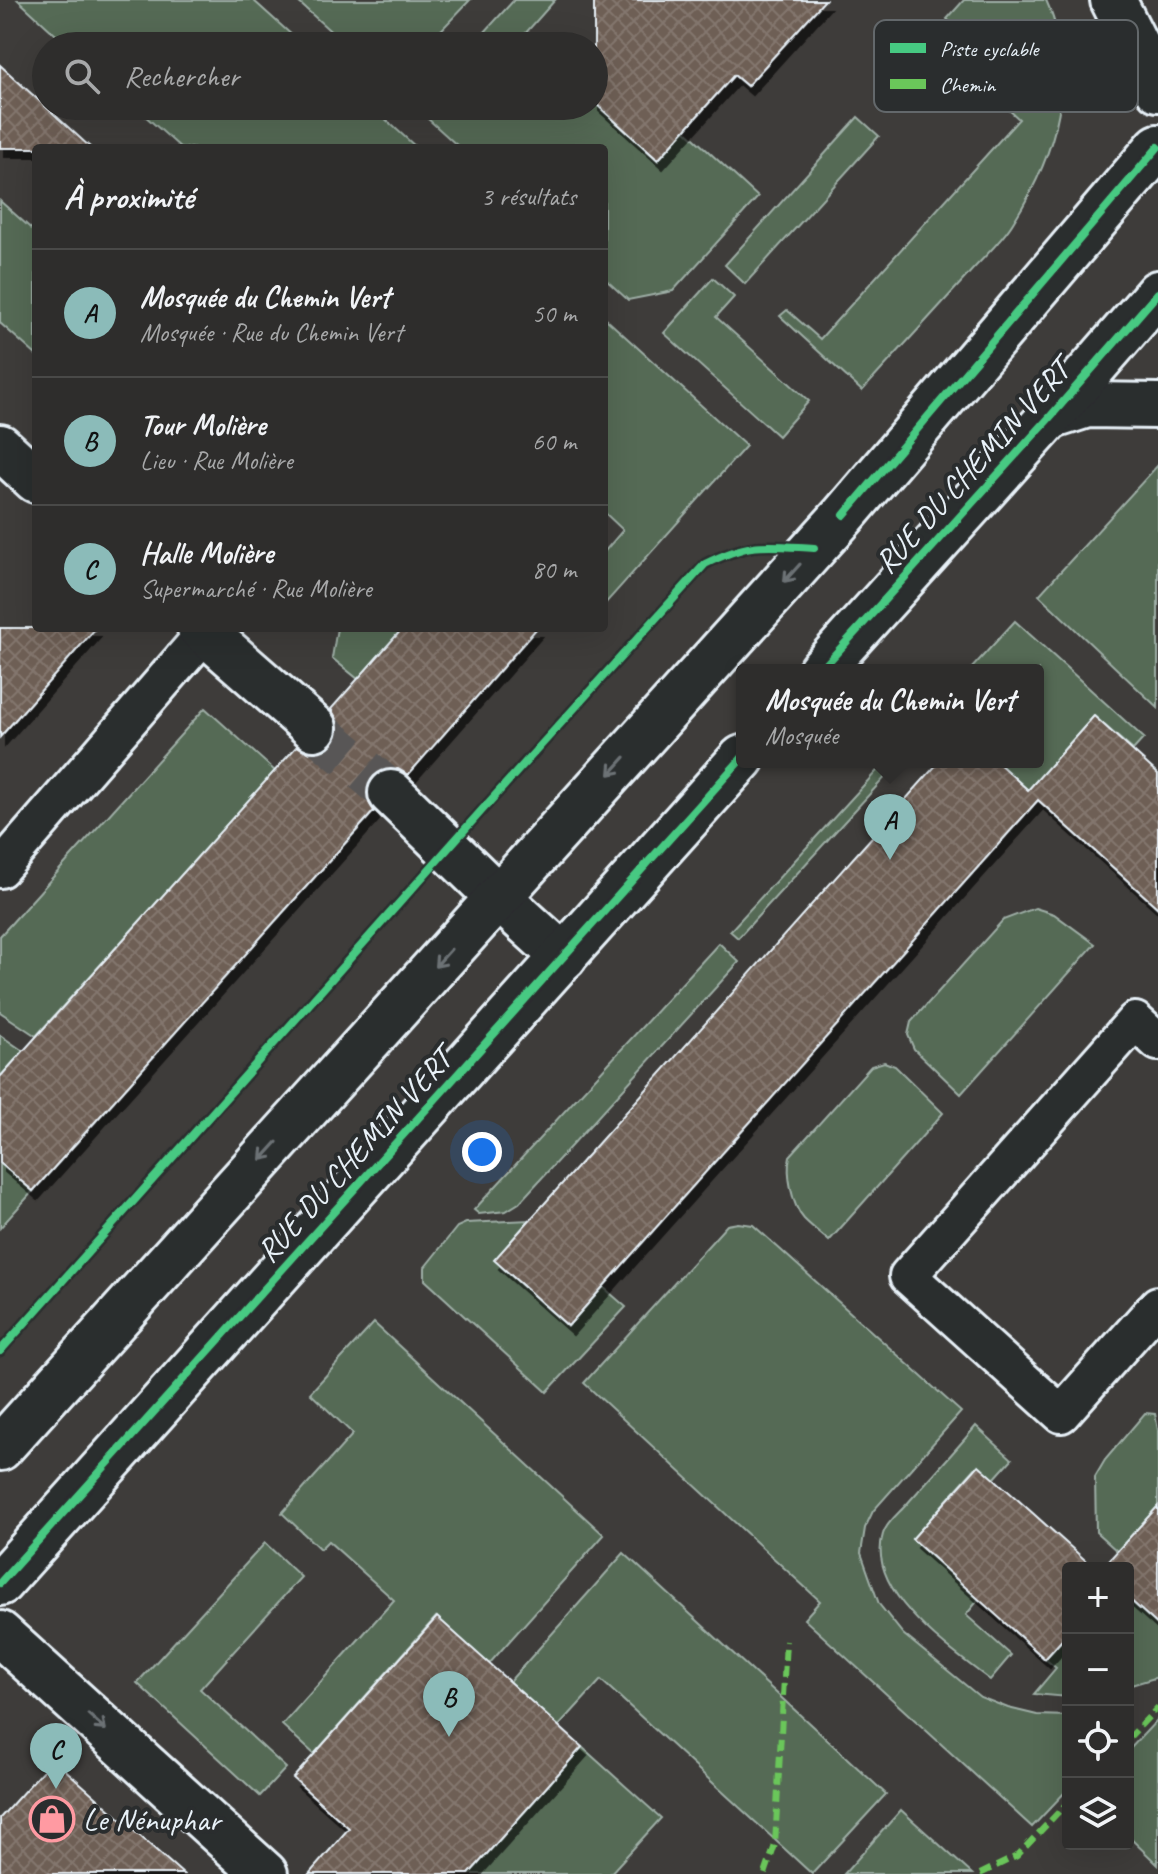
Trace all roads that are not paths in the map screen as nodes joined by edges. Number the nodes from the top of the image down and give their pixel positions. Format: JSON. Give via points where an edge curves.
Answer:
{"nodes":[{"id":1,"x":1113,"y":0,"type":"edge"},
{"id":2,"x":1123,"y":20,"type":"edge"},
{"id":3,"x":1138,"y":49,"type":"edge"},
{"id":4,"x":1158,"y":89,"type":"edge"},
{"id":5,"x":1158,"y":147,"type":"edge"},
{"id":6,"x":1158,"y":293,"type":"edge"},
{"id":7,"x":1158,"y":406,"type":"edge"},
{"id":8,"x":1050,"y":417,"type":"junction"},
{"id":9,"x":0,"y":447,"type":"edge"},
{"id":10,"x":32,"y":476,"type":"edge"},
{"id":11,"x":201,"y":632,"type":"edge"},
{"id":12,"x":205,"y":632,"type":"edge"},
{"id":13,"x":826,"y":664,"type":"edge"},
{"id":14,"x":314,"y":728,"type":"tunnel mouth"},
{"id":15,"x":736,"y":765,"type":"edge"},
{"id":16,"x":391,"y":793,"type":"tunnel mouth"},
{"id":17,"x":0,"y":869,"type":"edge"},
{"id":18,"x":498,"y":897,"type":"junction"},
{"id":19,"x":564,"y":957,"type":"junction"},
{"id":20,"x":1158,"y":1042,"type":"edge"},
{"id":21,"x":1158,"y":1305,"type":"edge"},
{"id":22,"x":0,"y":1448,"type":"edge"},
{"id":23,"x":0,"y":1583,"type":"edge"},
{"id":24,"x":0,"y":1634,"type":"edge"},
{"id":25,"x":265,"y":1874,"type":"edge"}],
"edges":[{"from":1,"to":2,"type":"street"},
{"from":3,"to":4,"type":"street"},
{"from":5,"to":18,"type":"street","name":"RUE DU CHEMIN VERT","one_way":true,"via":[[844,515]]},
{"from":6,"to":8,"type":"street","name":"RUE DU CHEMIN VERT"},
{"from":7,"to":8,"type":"street","via":[[1087,405]]},
{"from":8,"to":13,"type":"street","name":"RUE DU CHEMIN VERT"},
{"from":9,"to":10,"type":"street"},
{"from":11,"to":17,"type":"lane"},
{"from":12,"to":14,"type":"street"},
{"from":15,"to":19,"type":"street","name":"RUE DU CHEMIN VERT"},
{"from":16,"to":18,"type":"street"},
{"from":18,"to":19,"type":"street"},
{"from":18,"to":22,"type":"street","name":"RUE DU CHEMIN VERT","one_way":true},
{"from":19,"to":23,"type":"street","name":"RUE DU CHEMIN VERT"},
{"from":20,"to":21,"type":"lane","via":[[1135,1021],[908,1276],[1061,1414]]},
{"from":24,"to":25,"type":"street","one_way":true}]}
